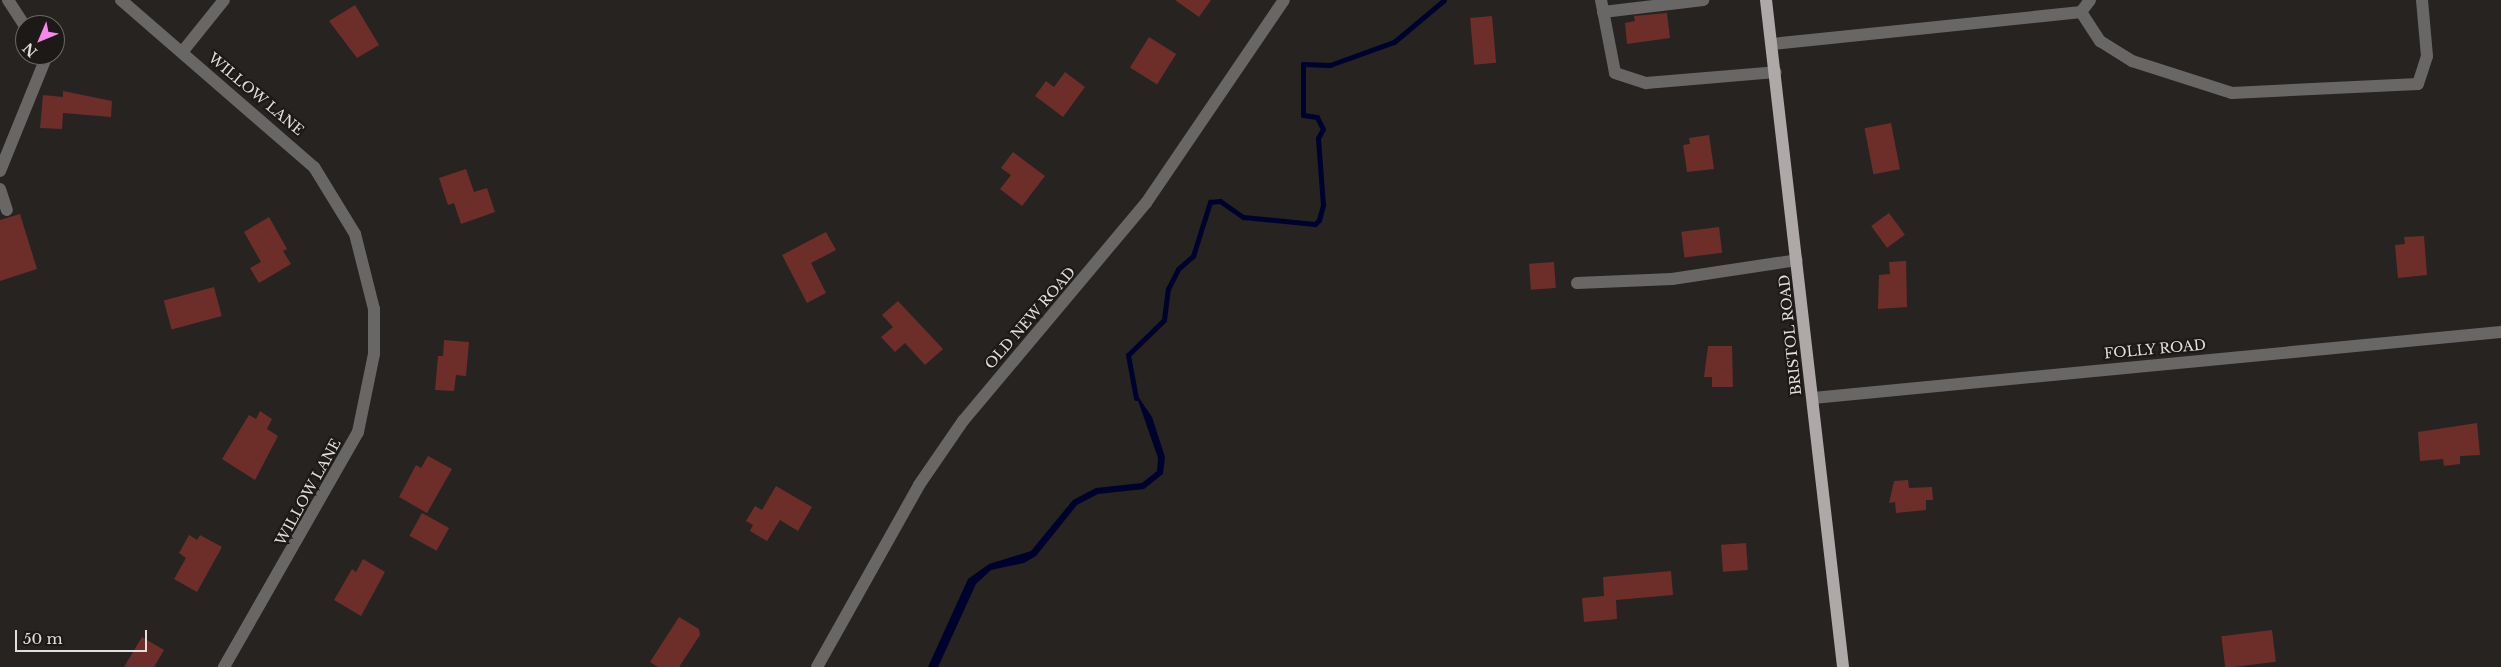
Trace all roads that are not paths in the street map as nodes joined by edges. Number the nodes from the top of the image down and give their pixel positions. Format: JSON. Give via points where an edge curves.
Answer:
{"nodes":[{"id":1,"x":8,"y":0,"type":"edge"},
{"id":2,"x":121,"y":0,"type":"edge"},
{"id":3,"x":224,"y":0,"type":"edge"},
{"id":4,"x":1284,"y":0,"type":"edge"},
{"id":5,"x":1703,"y":0,"type":"edge"},
{"id":6,"x":1766,"y":0,"type":"edge"},
{"id":7,"x":2090,"y":0,"type":"edge"},
{"id":8,"x":2422,"y":0,"type":"edge"},
{"id":9,"x":1602,"y":6,"type":"edge"},
{"id":10,"x":2081,"y":12,"type":"junction"},
{"id":11,"x":15,"y":17,"type":"edge"},
{"id":12,"x":1772,"y":44,"type":"junction"},
{"id":13,"x":183,"y":51,"type":"junction"},
{"id":14,"x":43,"y":65,"type":"edge"},
{"id":15,"x":1776,"y":72,"type":"junction"},
{"id":16,"x":0,"y":171,"type":"edge"},
{"id":17,"x":0,"y":189,"type":"edge"},
{"id":18,"x":7,"y":210,"type":"dead end"},
{"id":19,"x":1797,"y":260,"type":"junction"},
{"id":20,"x":1577,"y":283,"type":"dead end"},
{"id":21,"x":2501,"y":332,"type":"edge"},
{"id":22,"x":1813,"y":398,"type":"junction"},
{"id":23,"x":224,"y":667,"type":"edge"},
{"id":24,"x":817,"y":667,"type":"edge"},
{"id":25,"x":1843,"y":667,"type":"edge"}],
"edges":[{"from":1,"to":11,"type":"street"},
{"from":2,"to":13,"type":"street","name":"WILLOW LANE"},
{"from":3,"to":13,"type":"street"},
{"from":4,"to":24,"type":"street","name":"OLD NEW ROAD","via":[[1146,203],[958,428],[919,485]]},
{"from":5,"to":9,"type":"street"},
{"from":6,"to":12,"type":"main road","name":"BRISTOL ROAD"},
{"from":7,"to":10,"type":"street"},
{"from":8,"to":10,"type":"street","via":[[2427,56],[2418,84],[2232,93],[2132,61],[2100,41]]},
{"from":9,"to":15,"type":"street","via":[[1615,73],[1646,83]]},
{"from":10,"to":12,"type":"street"},
{"from":12,"to":15,"type":"main road","name":"BRISTOL ROAD"},
{"from":13,"to":23,"type":"street","name":"WILLOW LANE","via":[[314,167],[355,234],[374,309],[372,372],[358,432]]},
{"from":14,"to":16,"type":"street"},
{"from":15,"to":19,"type":"main road","name":"BRISTOL ROAD"},
{"from":17,"to":18,"type":"street"},
{"from":19,"to":20,"type":"street","via":[[1672,279]]},
{"from":19,"to":22,"type":"main road","name":"BRISTOL ROAD"},
{"from":21,"to":22,"type":"street","name":"FOLLY ROAD"},
{"from":22,"to":25,"type":"main road","name":"BRISTOL ROAD"}]}
